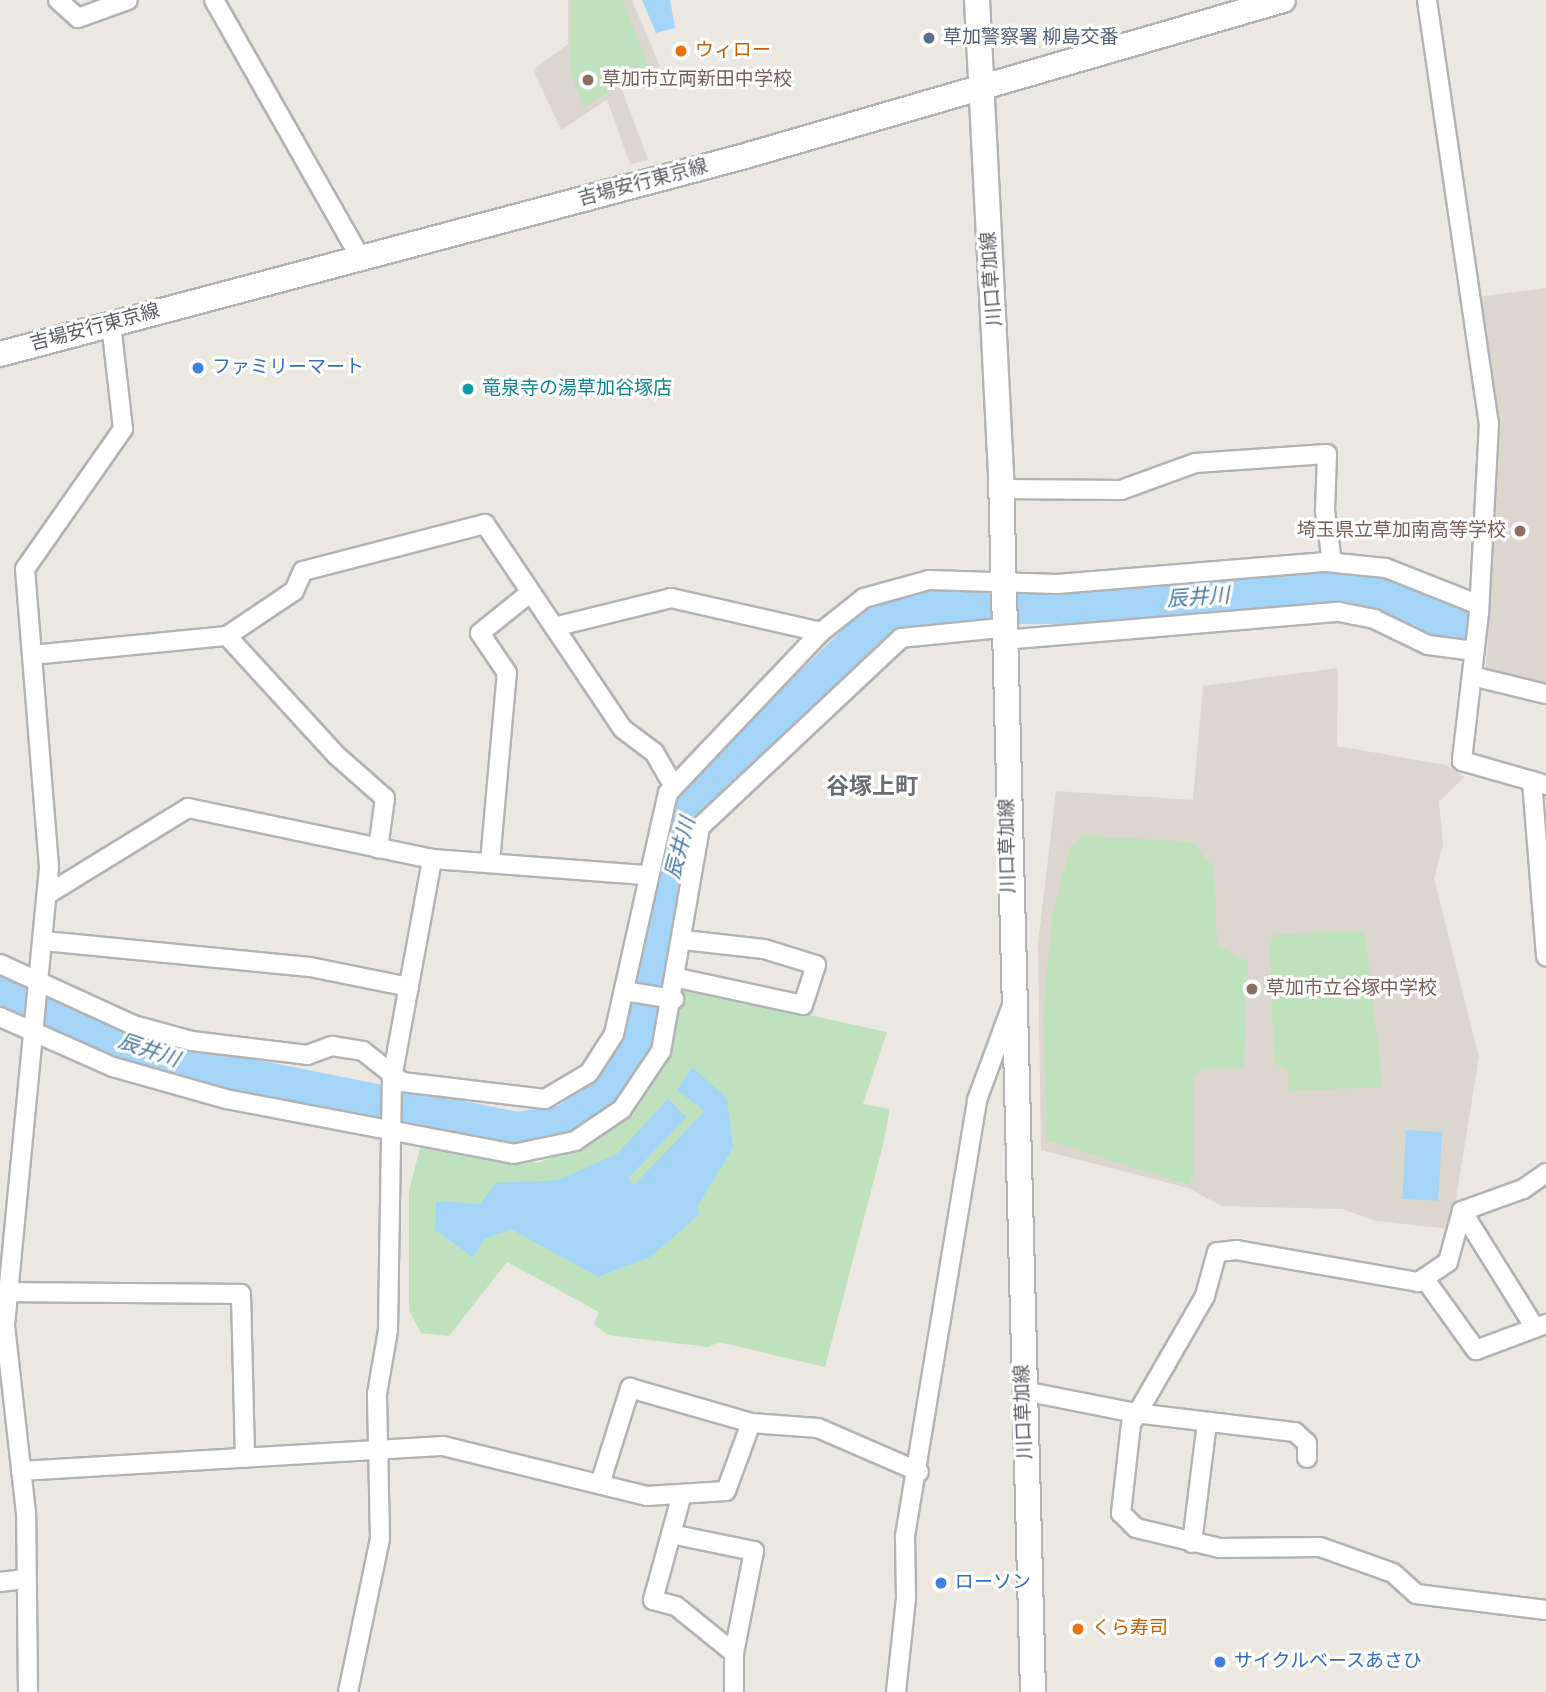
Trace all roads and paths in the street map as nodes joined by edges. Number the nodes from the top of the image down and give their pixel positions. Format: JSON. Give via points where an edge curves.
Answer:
{"nodes":[{"id":1,"x":58,"y":0,"type":"edge"},
{"id":2,"x":128,"y":0,"type":"edge"},
{"id":3,"x":214,"y":0,"type":"edge"},
{"id":4,"x":977,"y":0,"type":"edge"},
{"id":5,"x":1283,"y":0,"type":"edge"},
{"id":6,"x":1427,"y":0,"type":"edge"},
{"id":7,"x":977,"y":85,"type":"junction"},
{"id":8,"x":360,"y":257,"type":"junction"},
{"id":9,"x":111,"y":324,"type":"junction"},
{"id":10,"x":0,"y":354,"type":"edge"},
{"id":11,"x":1001,"y":489,"type":"junction"},
{"id":12,"x":1332,"y":562,"type":"junction"},
{"id":13,"x":1003,"y":580,"type":"junction"},
{"id":14,"x":531,"y":592,"type":"junction"},
{"id":15,"x":1479,"y":605,"type":"junction"},
{"id":16,"x":554,"y":627,"type":"junction"},
{"id":17,"x":821,"y":632,"type":"junction"},
{"id":18,"x":1003,"y":634,"type":"junction"},
{"id":19,"x":227,"y":636,"type":"junction"},
{"id":20,"x":1475,"y":651,"type":"junction"},
{"id":21,"x":32,"y":655,"type":"junction"},
{"id":22,"x":1472,"y":676,"type":"junction"},
{"id":23,"x":1546,"y":694,"type":"edge"},
{"id":24,"x":1539,"y":783,"type":"edge"},
{"id":25,"x":673,"y":785,"type":"junction"},
{"id":26,"x":378,"y":849,"type":"junction"},
{"id":27,"x":432,"y":859,"type":"junction"},
{"id":28,"x":490,"y":862,"type":"junction"},
{"id":29,"x":645,"y":875,"type":"junction"},
{"id":30,"x":48,"y":894,"type":"junction"},
{"id":31,"x":684,"y":940,"type":"junction"},
{"id":32,"x":44,"y":941,"type":"junction"},
{"id":33,"x":1546,"y":956,"type":"edge"},
{"id":34,"x":0,"y":964,"type":"edge"},
{"id":35,"x":678,"y":978,"type":"junction"},
{"id":36,"x":38,"y":984,"type":"junction"},
{"id":37,"x":409,"y":987,"type":"junction"},
{"id":38,"x":624,"y":991,"type":"junction"},
{"id":39,"x":674,"y":999,"type":"junction"},
{"id":40,"x":1012,"y":1004,"type":"junction"},
{"id":41,"x":0,"y":1017,"type":"edge"},
{"id":42,"x":34,"y":1027,"type":"junction"},
{"id":43,"x":392,"y":1082,"type":"junction"},
{"id":44,"x":391,"y":1125,"type":"junction"},
{"id":45,"x":1546,"y":1173,"type":"edge"},
{"id":46,"x":1462,"y":1211,"type":"junction"},
{"id":47,"x":1424,"y":1278,"type":"junction"},
{"id":48,"x":8,"y":1292,"type":"junction"},
{"id":49,"x":1540,"y":1326,"type":"edge"},
{"id":50,"x":1024,"y":1391,"type":"junction"},
{"id":51,"x":1135,"y":1413,"type":"junction"},
{"id":52,"x":1207,"y":1422,"type":"junction"},
{"id":53,"x":751,"y":1423,"type":"junction"},
{"id":54,"x":380,"y":1450,"type":"junction"},
{"id":55,"x":245,"y":1458,"type":"junction"},
{"id":56,"x":1307,"y":1458,"type":"dead end"},
{"id":57,"x":21,"y":1471,"type":"junction"},
{"id":58,"x":919,"y":1472,"type":"junction"},
{"id":59,"x":600,"y":1484,"type":"junction"},
{"id":60,"x":682,"y":1494,"type":"junction"},
{"id":61,"x":671,"y":1534,"type":"junction"},
{"id":62,"x":1192,"y":1543,"type":"junction"},
{"id":63,"x":25,"y":1579,"type":"junction"},
{"id":64,"x":0,"y":1582,"type":"edge"},
{"id":65,"x":1546,"y":1610,"type":"edge"},
{"id":66,"x":734,"y":1653,"type":"junction"},
{"id":67,"x":28,"y":1692,"type":"edge"},
{"id":68,"x":348,"y":1692,"type":"edge"},
{"id":69,"x":734,"y":1692,"type":"edge"},
{"id":70,"x":895,"y":1692,"type":"edge"},
{"id":71,"x":1032,"y":1692,"type":"edge"}],
"edges":[{"from":1,"to":2,"type":"street","via":[[78,18]]},
{"from":3,"to":8,"type":"street"},
{"from":4,"to":7,"type":"main road","name":"川口草加線"},
{"from":5,"to":7,"type":"main road","name":"吉場安行東京線"},
{"from":6,"to":15,"type":"street","via":[[1489,422]]},
{"from":7,"to":8,"type":"main road","name":"吉場安行東京線","via":[[745,156]]},
{"from":7,"to":11,"type":"main road","name":"川口草加線"},
{"from":8,"to":9,"type":"main road","name":"吉場安行東京線"},
{"from":9,"to":10,"type":"main road","name":"吉場安行東京線"},
{"from":9,"to":21,"type":"street","via":[[123,429],[25,569]]},
{"from":11,"to":12,"type":"street","via":[[1121,490],[1195,463],[1327,454],[1325,511]]},
{"from":11,"to":13,"type":"main road","name":"川口草加線"},
{"from":12,"to":13,"type":"street","via":[[1057,584]]},
{"from":12,"to":15,"type":"street","via":[[1386,568]]},
{"from":13,"to":17,"type":"street","via":[[929,580],[864,598]]},
{"from":13,"to":18,"type":"main road","name":"川口草加線"},
{"from":14,"to":16,"type":"street"},
{"from":14,"to":19,"type":"street","via":[[485,524],[303,571],[294,591]]},
{"from":14,"to":28,"type":"street","via":[[480,633],[507,673]]},
{"from":15,"to":20,"type":"street"},
{"from":16,"to":17,"type":"street","via":[[671,598]]},
{"from":16,"to":25,"type":"street","via":[[623,729],[654,752]]},
{"from":17,"to":25,"type":"street"},
{"from":18,"to":20,"type":"street","via":[[1339,612],[1374,619],[1428,645]]},
{"from":18,"to":31,"type":"street","via":[[901,638],[731,792],[700,827]]},
{"from":18,"to":40,"type":"main road","name":"川口草加線"},
{"from":19,"to":21,"type":"street"},
{"from":19,"to":26,"type":"street","via":[[336,755],[385,798]]},
{"from":20,"to":22,"type":"street"},
{"from":21,"to":30,"type":"street"},
{"from":22,"to":23,"type":"street"},
{"from":22,"to":24,"type":"street","via":[[1462,761]]},
{"from":24,"to":33,"type":"street"},
{"from":25,"to":29,"type":"street"},
{"from":26,"to":27,"type":"street"},
{"from":26,"to":30,"type":"street","via":[[188,808]]},
{"from":27,"to":28,"type":"street"},
{"from":27,"to":37,"type":"street"},
{"from":28,"to":29,"type":"street"},
{"from":29,"to":38,"type":"street"},
{"from":30,"to":32,"type":"street"},
{"from":31,"to":35,"type":"street"},
{"from":31,"to":35,"type":"street","via":[[764,949],[816,965],[803,1005]]},
{"from":32,"to":36,"type":"street"},
{"from":32,"to":37,"type":"street","via":[[310,967]]},
{"from":34,"to":36,"type":"street"},
{"from":35,"to":39,"type":"street"},
{"from":36,"to":42,"type":"street"},
{"from":36,"to":43,"type":"street","via":[[133,1025],[192,1041],[307,1055],[332,1046],[363,1051]]},
{"from":37,"to":43,"type":"street"},
{"from":38,"to":39,"type":"street"},
{"from":38,"to":43,"type":"street","via":[[607,1050],[559,1095],[500,1097]]},
{"from":39,"to":44,"type":"street","via":[[650,1072],[622,1109],[575,1141],[513,1154]]},
{"from":40,"to":50,"type":"main road","name":"川口草加線"},
{"from":40,"to":58,"type":"street","via":[[977,1100]]},
{"from":41,"to":42,"type":"street"},
{"from":42,"to":44,"type":"street","via":[[113,1068],[188,1088]]},
{"from":42,"to":48,"type":"street"},
{"from":43,"to":44,"type":"street"},
{"from":44,"to":54,"type":"street"},
{"from":45,"to":46,"type":"street","via":[[1523,1189]]},
{"from":46,"to":47,"type":"street","via":[[1448,1262]]},
{"from":46,"to":49,"type":"street"},
{"from":47,"to":49,"type":"street","via":[[1476,1350]]},
{"from":47,"to":51,"type":"street","via":[[1217,1252],[1205,1296]]},
{"from":48,"to":55,"type":"street","via":[[241,1294]]},
{"from":48,"to":57,"type":"street","via":[[5,1325]]},
{"from":50,"to":51,"type":"street"},
{"from":50,"to":71,"type":"main road","name":"川口草加線"},
{"from":51,"to":52,"type":"street"},
{"from":51,"to":62,"type":"street","via":[[1121,1513],[1136,1528]]},
{"from":52,"to":56,"type":"street","via":[[1295,1432],[1307,1443]]},
{"from":52,"to":62,"type":"street"},
{"from":53,"to":58,"type":"street","via":[[818,1428]]},
{"from":53,"to":59,"type":"street","via":[[630,1388]]},
{"from":53,"to":60,"type":"street","via":[[726,1491]]},
{"from":54,"to":55,"type":"street"},
{"from":54,"to":59,"type":"street","via":[[443,1446]]},
{"from":54,"to":68,"type":"street","via":[[380,1539]]},
{"from":55,"to":57,"type":"street"},
{"from":57,"to":63,"type":"street"},
{"from":58,"to":70,"type":"street","via":[[905,1536],[906,1598]]},
{"from":59,"to":60,"type":"street","via":[[648,1496]]},
{"from":60,"to":61,"type":"street"},
{"from":61,"to":66,"type":"street","via":[[653,1600],[676,1606]]},
{"from":61,"to":66,"type":"street","via":[[754,1551]]},
{"from":62,"to":65,"type":"street","via":[[1320,1547],[1393,1573],[1416,1594]]},
{"from":63,"to":64,"type":"street"},
{"from":63,"to":67,"type":"street"},
{"from":66,"to":69,"type":"street"}]}
